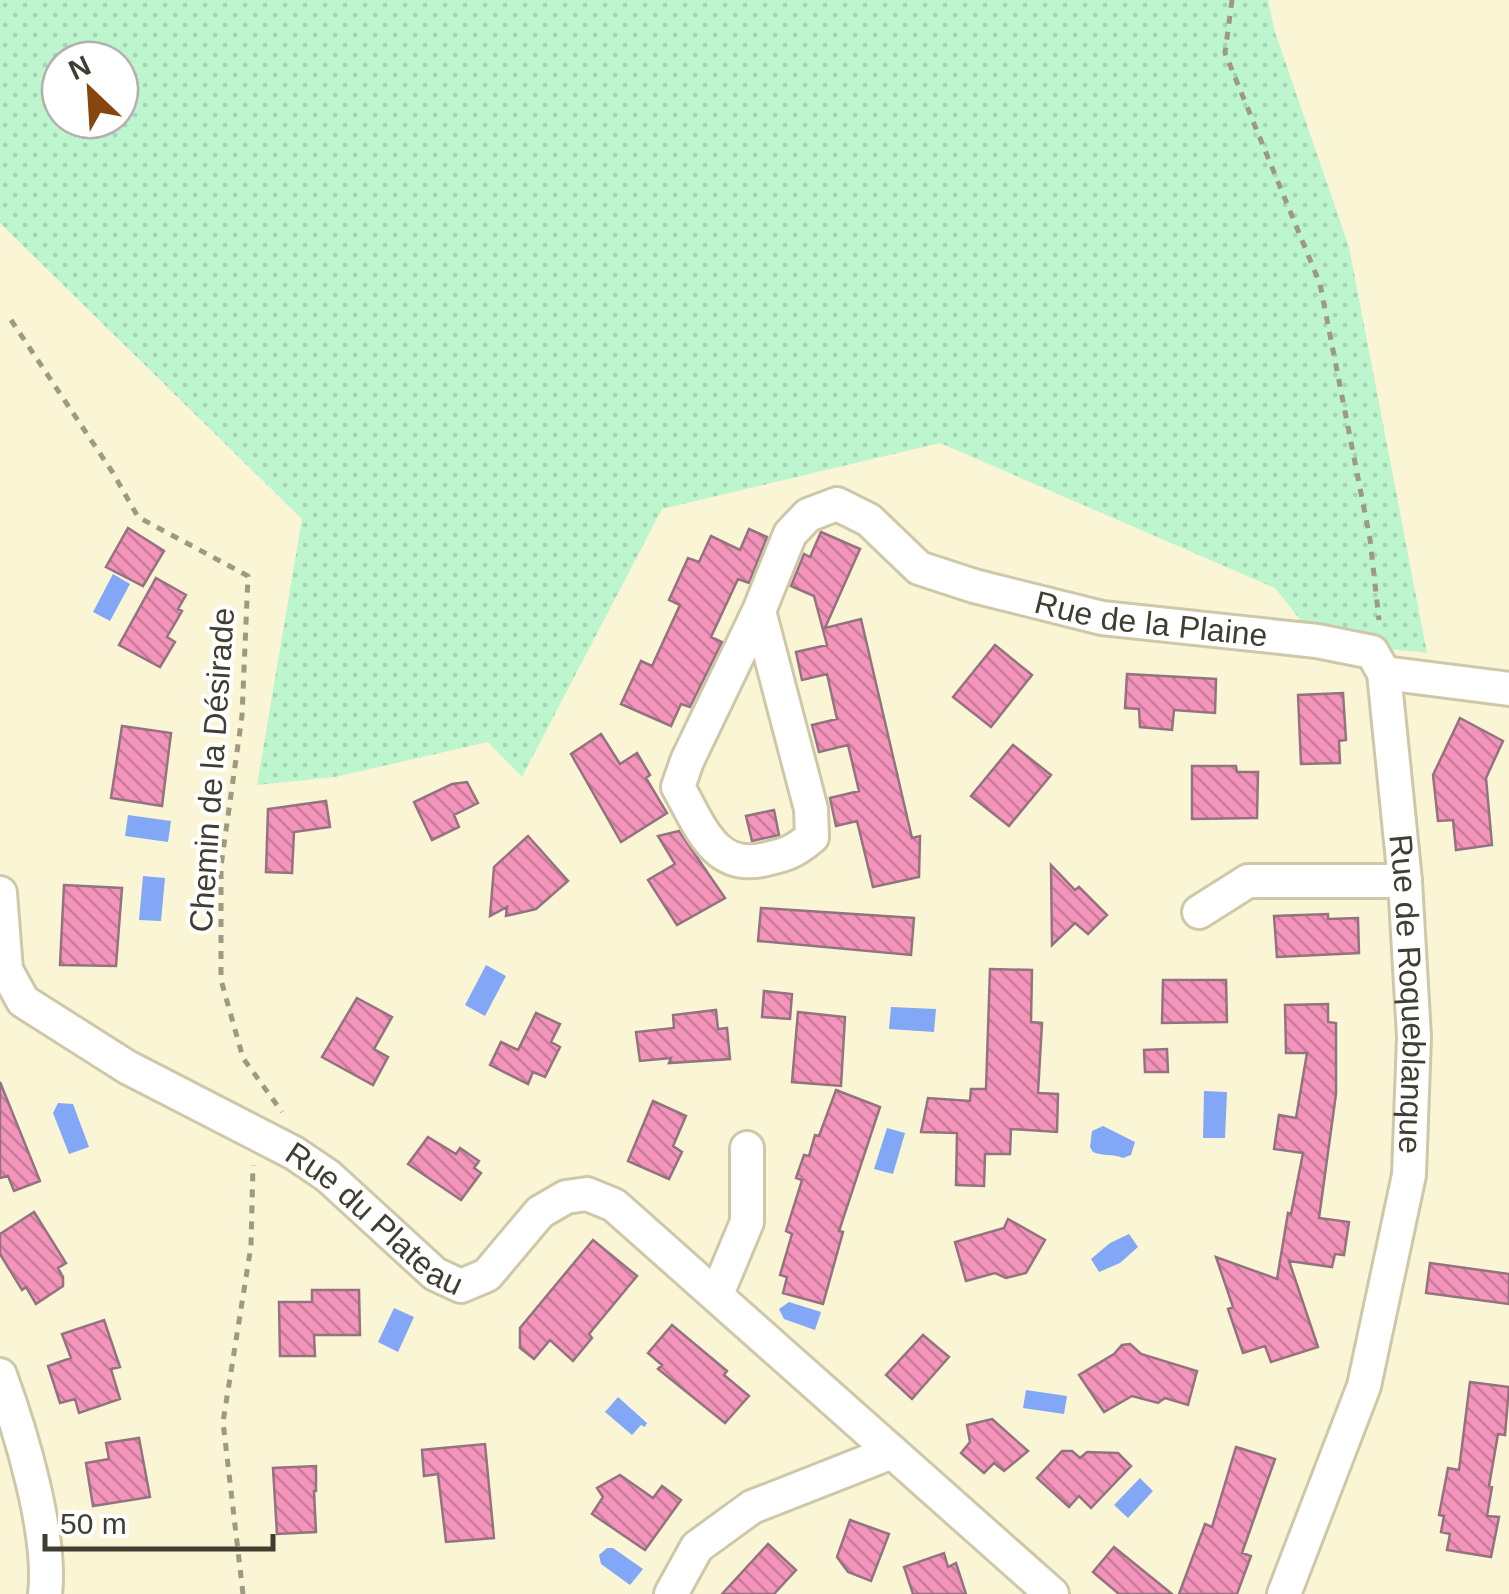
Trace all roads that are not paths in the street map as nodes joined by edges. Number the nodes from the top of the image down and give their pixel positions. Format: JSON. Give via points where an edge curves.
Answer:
{"nodes":[{"id":1,"x":759,"y":611,"type":"junction"},
{"id":2,"x":1384,"y":673,"type":"junction"},
{"id":3,"x":1509,"y":689,"type":"edge"},
{"id":4,"x":1405,"y":881,"type":"junction"},
{"id":5,"x":0,"y":893,"type":"edge"},
{"id":6,"x":1199,"y":912,"type":"dead end"},
{"id":7,"x":12,"y":1011,"type":"edge"},
{"id":8,"x":747,"y":1148,"type":"dead end"},
{"id":9,"x":717,"y":1294,"type":"junction"},
{"id":10,"x":0,"y":1375,"type":"edge"},
{"id":11,"x":892,"y":1452,"type":"junction"},
{"id":12,"x":1038,"y":1589,"type":"edge"},
{"id":13,"x":44,"y":1594,"type":"edge"},
{"id":14,"x":670,"y":1594,"type":"edge"},
{"id":15,"x":1284,"y":1594,"type":"edge"}],
"edges":[{"from":1,"to":1,"type":"street","via":[[811,809],[812,837],[793,853],[748,863],[730,860],[710,842],[678,788]]},
{"from":1,"to":2,"type":"street","name":"Rue de la Plaine","via":[[790,534],[808,516],[837,504],[868,520],[919,568],[974,586],[1102,618],[1372,652]]},
{"from":2,"to":3,"type":"street","name":"Rue de la Plaine"},
{"from":2,"to":4,"type":"street","name":"Rue de Roqueblanque"},
{"from":4,"to":6,"type":"street","via":[[1248,881]]},
{"from":4,"to":15,"type":"street","name":"Rue de Roqueblanque","via":[[1414,1036],[1409,1175],[1364,1386]]},
{"from":5,"to":7,"type":"street","name":"Rue du Plateau"},
{"from":7,"to":9,"type":"street","name":"Rue du Plateau","via":[[294,1153],[435,1274],[461,1286],[486,1276],[540,1212],[587,1194],[614,1205]]},
{"from":8,"to":9,"type":"street","via":[[747,1222]]},
{"from":9,"to":11,"type":"street","name":"Rue du Plateau"},
{"from":10,"to":13,"type":"street","via":[[18,1424],[48,1565]]},
{"from":11,"to":12,"type":"street","name":"Rue du Plateau"},
{"from":11,"to":14,"type":"street","via":[[752,1507],[697,1548]]}]}
